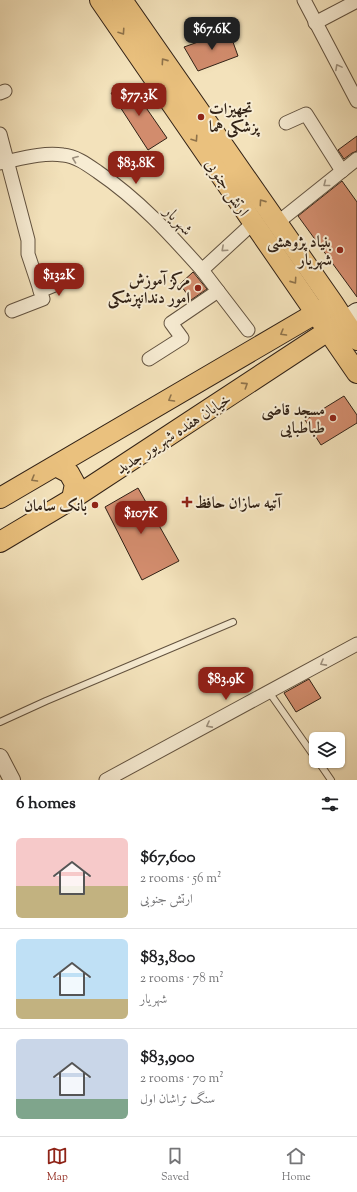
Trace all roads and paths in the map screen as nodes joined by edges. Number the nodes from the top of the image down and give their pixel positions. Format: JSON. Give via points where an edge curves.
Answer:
{"nodes":[{"id":1,"x":100,"y":0,"type":"edge"},
{"id":2,"x":122,"y":0,"type":"edge"},
{"id":3,"x":304,"y":0,"type":"edge"},
{"id":4,"x":357,"y":1,"type":"edge"},
{"id":5,"x":316,"y":23,"type":"junction"},
{"id":6,"x":357,"y":101,"type":"edge"},
{"id":7,"x":286,"y":123,"type":"dead end"},
{"id":8,"x":0,"y":134,"type":"edge"},
{"id":9,"x":357,"y":160,"type":"edge"},
{"id":10,"x":3,"y":163,"type":"edge"},
{"id":11,"x":342,"y":171,"type":"junction"},
{"id":12,"x":253,"y":223,"type":"junction"},
{"id":13,"x":277,"y":223,"type":"junction"},
{"id":14,"x":202,"y":270,"type":"junction"},
{"id":15,"x":69,"y":280,"type":"dead end"},
{"id":16,"x":40,"y":291,"type":"junction"},
{"id":17,"x":218,"y":291,"type":"junction"},
{"id":18,"x":325,"y":308,"type":"junction"},
{"id":19,"x":12,"y":311,"type":"dead end"},
{"id":20,"x":343,"y":321,"type":"edge"},
{"id":21,"x":248,"y":330,"type":"dead end"},
{"id":22,"x":357,"y":340,"type":"edge"},
{"id":23,"x":150,"y":359,"type":"dead end"},
{"id":24,"x":357,"y":373,"type":"edge"},
{"id":25,"x":56,"y":466,"type":"junction"},
{"id":26,"x":0,"y":498,"type":"edge"},
{"id":27,"x":72,"y":499,"type":"junction"},
{"id":28,"x":0,"y":542,"type":"edge"},
{"id":29,"x":234,"y":622,"type":"dead end"},
{"id":30,"x":357,"y":644,"type":"edge"},
{"id":31,"x":269,"y":692,"type":"junction"},
{"id":32,"x":0,"y":722,"type":"edge"},
{"id":33,"x":309,"y":749,"type":"edge"},
{"id":34,"x":0,"y":757,"type":"edge"},
{"id":35,"x":323,"y":768,"type":"edge"},
{"id":36,"x":12,"y":780,"type":"edge"},
{"id":37,"x":106,"y":780,"type":"edge"},
{"id":38,"x":331,"y":780,"type":"edge"}],
"edges":[{"from":1,"to":12,"type":"main road","name":"ارتش جنوبی","one_way":true},
{"from":13,"to":2,"type":"main road","name":"ارتش جنوبی","one_way":true},
{"from":3,"to":5,"type":"street"},
{"from":4,"to":5,"type":"street"},
{"from":6,"to":5,"type":"street","one_way":true},
{"from":7,"to":11,"type":"street","via":[[306,114]]},
{"from":8,"to":10,"type":"street"},
{"from":9,"to":11,"type":"street"},
{"from":14,"to":10,"type":"street","name":"شهریار","one_way":true,"via":[[140,204],[82,161],[64,155],[43,155]]},
{"from":10,"to":16,"type":"street","via":[[28,240],[28,254]]},
{"from":11,"to":13,"type":"street","one_way":true},
{"from":12,"to":14,"type":"street","one_way":true},
{"from":12,"to":18,"type":"main road","name":"ارتش جنوبی","one_way":true},
{"from":13,"to":18,"type":"main road","name":"ارتش جنوبی"},
{"from":14,"to":17,"type":"street","name":"شهریار"},
{"from":15,"to":16,"type":"street"},
{"from":16,"to":19,"type":"street","via":[[43,299]]},
{"from":17,"to":21,"type":"street","name":"شهریار"},
{"from":17,"to":23,"type":"street","via":[[171,323],[182,338]]},
{"from":18,"to":20,"type":"main road","name":"ارتش جنوبی"},
{"from":18,"to":25,"type":"main road","name":"خیابان هفده شهریور جدید","one_way":true},
{"from":20,"to":22,"type":"main road","name":"ارتش جنوبی"},
{"from":20,"to":24,"type":"main road","name":"ارتش جنوبی"},
{"from":27,"to":20,"type":"main road","name":"خیابان هفده شهریور جدید","one_way":true},
{"from":25,"to":26,"type":"main road","name":"خیابان هفده شهریور جدید","one_way":true},
{"from":25,"to":27,"type":"main road","via":[[69,473],[75,484]]},
{"from":27,"to":28,"type":"main road","name":"خیابان هفده شهریور جدید"},
{"from":29,"to":32,"type":"lane"},
{"from":30,"to":31,"type":"street","one_way":true},
{"from":31,"to":33,"type":"lane"},
{"from":31,"to":37,"type":"street","one_way":true},
{"from":34,"to":36,"type":"street"},
{"from":35,"to":38,"type":"lane"}]}
